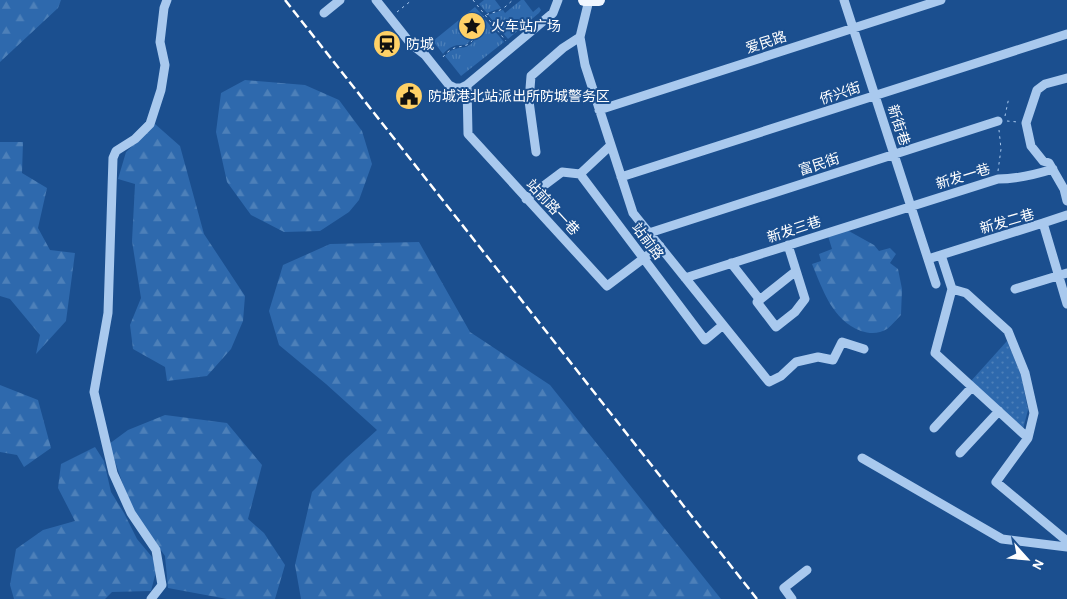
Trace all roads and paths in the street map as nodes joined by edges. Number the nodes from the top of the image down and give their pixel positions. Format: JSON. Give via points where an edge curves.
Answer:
{"nodes":[{"id":1,"x":167,"y":0,"type":"edge"},
{"id":2,"x":340,"y":0,"type":"edge"},
{"id":3,"x":376,"y":0,"type":"edge"},
{"id":4,"x":412,"y":0,"type":"edge"},
{"id":5,"x":473,"y":0,"type":"edge"},
{"id":6,"x":513,"y":0,"type":"edge"},
{"id":7,"x":558,"y":0,"type":"edge"},
{"id":8,"x":590,"y":0,"type":"edge"},
{"id":9,"x":844,"y":0,"type":"edge"},
{"id":10,"x":941,"y":0,"type":"edge"},
{"id":11,"x":402,"y":8,"type":"dead end"},
{"id":12,"x":324,"y":13,"type":"dead end"},
{"id":13,"x":485,"y":15,"type":"junction"},
{"id":14,"x":853,"y":28,"type":"junction"},
{"id":15,"x":1067,"y":34,"type":"edge"},
{"id":16,"x":580,"y":37,"type":"junction"},
{"id":17,"x":511,"y":48,"type":"junction"},
{"id":18,"x":442,"y":56,"type":"dead end"},
{"id":19,"x":1067,"y":78,"type":"edge"},
{"id":20,"x":467,"y":85,"type":"junction"},
{"id":21,"x":875,"y":96,"type":"junction"},
{"id":22,"x":1008,"y":97,"type":"dead end"},
{"id":23,"x":599,"y":110,"type":"junction"},
{"id":24,"x":998,"y":121,"type":"joint"},
{"id":25,"x":1026,"y":123,"type":"junction"},
{"id":26,"x":611,"y":145,"type":"junction"},
{"id":27,"x":536,"y":152,"type":"dead end"},
{"id":28,"x":894,"y":154,"type":"junction"},
{"id":29,"x":1053,"y":169,"type":"junction"},
{"id":30,"x":580,"y":174,"type":"junction"},
{"id":31,"x":621,"y":177,"type":"junction"},
{"id":32,"x":998,"y":179,"type":"junction"},
{"id":33,"x":526,"y":199,"type":"junction"},
{"id":34,"x":1067,"y":201,"type":"edge"},
{"id":35,"x":911,"y":206,"type":"junction"},
{"id":36,"x":1067,"y":215,"type":"edge"},
{"id":37,"x":1043,"y":223,"type":"junction"},
{"id":38,"x":649,"y":233,"type":"junction"},
{"id":39,"x":788,"y":245,"type":"junction"},
{"id":40,"x":660,"y":246,"type":"junction"},
{"id":41,"x":942,"y":255,"type":"junction"},
{"id":42,"x":644,"y":258,"type":"junction"},
{"id":43,"x":928,"y":259,"type":"junction"},
{"id":44,"x":731,"y":263,"type":"junction"},
{"id":45,"x":796,"y":271,"type":"junction"},
{"id":46,"x":1063,"y":274,"type":"edge"},
{"id":47,"x":685,"y":278,"type":"junction"},
{"id":48,"x":936,"y":284,"type":"dead end"},
{"id":49,"x":952,"y":289,"type":"junction"},
{"id":50,"x":1016,"y":289,"type":"dead end"},
{"id":51,"x":760,"y":300,"type":"junction"},
{"id":52,"x":1067,"y":304,"type":"edge"},
{"id":53,"x":723,"y":325,"type":"junction"},
{"id":54,"x":864,"y":349,"type":"dead end"},
{"id":55,"x":972,"y":386,"type":"junction"},
{"id":56,"x":999,"y":411,"type":"junction"},
{"id":57,"x":934,"y":428,"type":"dead end"},
{"id":58,"x":1028,"y":438,"type":"junction"},
{"id":59,"x":960,"y":453,"type":"dead end"},
{"id":60,"x":862,"y":458,"type":"dead end"},
{"id":61,"x":1067,"y":541,"type":"edge"},
{"id":62,"x":1067,"y":547,"type":"edge"},
{"id":63,"x":808,"y":570,"type":"dead end"},
{"id":64,"x":151,"y":599,"type":"edge"},
{"id":65,"x":792,"y":599,"type":"edge"}],
"edges":[{"from":1,"to":64,"type":"street","via":[[160,42],[165,65],[150,124],[116,151],[113,158],[108,313],[94,392],[113,473],[131,513],[156,550],[162,585]]},
{"from":2,"to":12,"type":"street"},
{"from":3,"to":20,"type":"street","via":[[449,85],[461,88]]},
{"from":4,"to":11,"type":"path"},
{"from":5,"to":13,"type":"path"},
{"from":6,"to":13,"type":"path","via":[[500,11]]},
{"from":7,"to":17,"type":"street","via":[[552,13]]},
{"from":8,"to":16,"type":"street","name":"站前路"},
{"from":9,"to":14,"type":"street","name":"新街巷"},
{"from":10,"to":14,"type":"street","name":"爱民路"},
{"from":13,"to":17,"type":"path"},
{"from":13,"to":18,"type":"path","via":[[470,43],[456,46]]},
{"from":14,"to":21,"type":"street","name":"新街巷"},
{"from":14,"to":23,"type":"street","name":"爱民路"},
{"from":15,"to":21,"type":"street","name":"侨兴街"},
{"from":16,"to":23,"type":"street","name":"站前路"},
{"from":16,"to":27,"type":"street","via":[[531,76],[528,101]]},
{"from":17,"to":20,"type":"street"},
{"from":19,"to":25,"type":"street","via":[[1045,84],[1037,90]]},
{"from":20,"to":33,"type":"street","name":"站前路一巷","via":[[468,134]]},
{"from":21,"to":28,"type":"street","name":"新街巷"},
{"from":21,"to":31,"type":"street","name":"侨兴街"},
{"from":22,"to":25,"type":"path","via":[[1004,121]]},
{"from":23,"to":26,"type":"street","name":"站前路"},
{"from":24,"to":28,"type":"street","name":"富民街"},
{"from":24,"to":32,"type":"path","via":[[1001,149]]},
{"from":25,"to":29,"type":"street","via":[[1031,146]]},
{"from":26,"to":30,"type":"street"},
{"from":26,"to":31,"type":"street","name":"站前路"},
{"from":28,"to":35,"type":"street","name":"新街巷"},
{"from":28,"to":38,"type":"street","name":"富民街"},
{"from":29,"to":32,"type":"street","name":"新发一巷","via":[[1032,176]]},
{"from":29,"to":34,"type":"street"},
{"from":30,"to":33,"type":"street","via":[[562,172]]},
{"from":30,"to":42,"type":"street","name":"站前路"},
{"from":31,"to":38,"type":"street","name":"站前路","via":[[632,213]]},
{"from":32,"to":35,"type":"street","name":"新发一巷"},
{"from":33,"to":42,"type":"street","name":"站前路一巷","via":[[607,286]]},
{"from":35,"to":39,"type":"street","name":"新发三巷"},
{"from":35,"to":43,"type":"street","name":"新街巷"},
{"from":36,"to":37,"type":"street"},
{"from":37,"to":41,"type":"street","name":"新发二巷"},
{"from":37,"to":46,"type":"street","name":"新发二巷"},
{"from":38,"to":40,"type":"street","name":"站前路"},
{"from":39,"to":44,"type":"street","name":"新发三巷"},
{"from":39,"to":45,"type":"street"},
{"from":40,"to":42,"type":"street","name":"站前路一巷"},
{"from":40,"to":47,"type":"street","name":"站前路"},
{"from":41,"to":43,"type":"street","name":"新发二巷"},
{"from":41,"to":49,"type":"street"},
{"from":42,"to":53,"type":"street","name":"站前路","via":[[705,340]]},
{"from":43,"to":48,"type":"street","name":"新街巷"},
{"from":44,"to":47,"type":"street","name":"新发三巷"},
{"from":44,"to":51,"type":"street"},
{"from":45,"to":51,"type":"street"},
{"from":45,"to":51,"type":"street","via":[[805,299],[796,312],[776,327],[757,302]]},
{"from":46,"to":50,"type":"street"},
{"from":46,"to":52,"type":"street","name":"新发二巷"},
{"from":47,"to":53,"type":"street","name":"站前路"},
{"from":49,"to":55,"type":"street","via":[[935,353]]},
{"from":49,"to":58,"type":"street","via":[[966,293],[1008,331],[1025,373],[1034,414]]},
{"from":53,"to":54,"type":"street","name":"站前路","via":[[769,382],[796,362],[818,358],[833,360],[842,342]]},
{"from":55,"to":56,"type":"street"},
{"from":55,"to":57,"type":"street"},
{"from":56,"to":58,"type":"street"},
{"from":56,"to":59,"type":"street"},
{"from":58,"to":61,"type":"street","via":[[996,482]]},
{"from":60,"to":62,"type":"street","via":[[1002,539]]},
{"from":63,"to":65,"type":"street","via":[[784,588]]}]}
